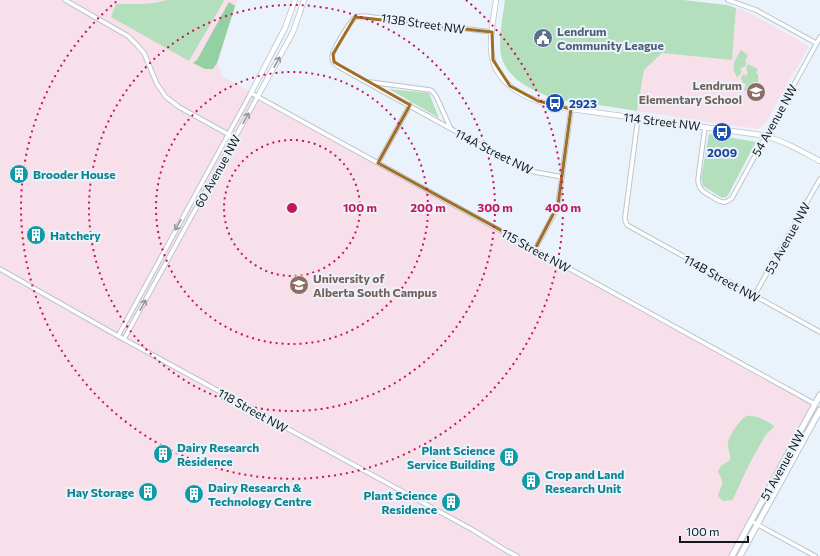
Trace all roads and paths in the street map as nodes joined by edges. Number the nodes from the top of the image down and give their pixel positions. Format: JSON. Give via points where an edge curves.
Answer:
{"nodes":[{"id":1,"x":65,"y":0,"type":"edge"},
{"id":2,"x":295,"y":0,"type":"edge"},
{"id":3,"x":304,"y":0,"type":"edge"},
{"id":4,"x":496,"y":0,"type":"edge"},
{"id":5,"x":728,"y":0,"type":"edge"},
{"id":6,"x":492,"y":32,"type":"junction"},
{"id":7,"x":820,"y":37,"type":"edge"},
{"id":8,"x":816,"y":43,"type":"junction"},
{"id":9,"x":332,"y":60,"type":"joint"},
{"id":10,"x":367,"y":82,"type":"junction"},
{"id":11,"x":251,"y":93,"type":"junction"},
{"id":12,"x":258,"y":96,"type":"junction"},
{"id":13,"x":410,"y":106,"type":"junction"},
{"id":14,"x":571,"y":109,"type":"junction"},
{"id":15,"x":638,"y":118,"type":"junction"},
{"id":16,"x":705,"y":127,"type":"junction"},
{"id":17,"x":451,"y":128,"type":"junction"},
{"id":18,"x":228,"y":134,"type":"junction"},
{"id":19,"x":766,"y":136,"type":"junction"},
{"id":20,"x":235,"y":138,"type":"junction"},
{"id":21,"x":820,"y":162,"type":"edge"},
{"id":22,"x":378,"y":163,"type":"junction"},
{"id":23,"x":562,"y":177,"type":"junction"},
{"id":24,"x":820,"y":179,"type":"edge"},
{"id":25,"x":535,"y":249,"type":"junction"},
{"id":26,"x":0,"y":269,"type":"edge"},
{"id":27,"x":754,"y":296,"type":"junction"},
{"id":28,"x":820,"y":332,"type":"edge"},
{"id":29,"x":118,"y":336,"type":"junction"},
{"id":30,"x":124,"y":339,"type":"junction"},
{"id":31,"x":820,"y":395,"type":"edge"},
{"id":32,"x":815,"y":404,"type":"junction"},
{"id":33,"x":820,"y":409,"type":"edge"},
{"id":34,"x":751,"y":521,"type":"junction"},
{"id":35,"x":758,"y":524,"type":"junction"},
{"id":36,"x":517,"y":556,"type":"edge"},
{"id":37,"x":732,"y":556,"type":"edge"},
{"id":38,"x":740,"y":556,"type":"edge"},
{"id":39,"x":813,"y":556,"type":"edge"}],
"edges":[{"from":1,"to":18,"type":"street","via":[[128,36],[144,53],[155,81],[166,97],[178,107]]},
{"from":2,"to":11,"type":"street","name":"60 Avenue NW","via":[[285,28]]},
{"from":12,"to":3,"type":"street","name":"60 Avenue NW","one_way":true,"via":[[293,32]]},
{"from":4,"to":6,"type":"street"},
{"from":5,"to":8,"type":"street","via":[[756,10]]},
{"from":6,"to":9,"type":"street","name":"113B Street NW","via":[[355,17],[334,51]]},
{"from":6,"to":14,"type":"street","name":"114 Street NW","via":[[491,50],[496,70],[510,86],[532,99],[551,106]]},
{"from":7,"to":8,"type":"street","name":"54 Avenue NW"},
{"from":8,"to":19,"type":"street","name":"54 Avenue NW"},
{"from":9,"to":10,"type":"street","name":"114A Street NW","via":[[339,67]]},
{"from":10,"to":13,"type":"street","name":"114A Street NW"},
{"from":10,"to":17,"type":"street","name":"114A Street NW","via":[[432,91]]},
{"from":11,"to":12,"type":"street","name":"115 Street NW"},
{"from":11,"to":18,"type":"street","name":"60 Avenue NW"},
{"from":20,"to":12,"type":"street","name":"60 Avenue NW","one_way":true},
{"from":12,"to":22,"type":"street","name":"115 Street NW"},
{"from":13,"to":17,"type":"street","name":"114A Street NW"},
{"from":13,"to":22,"type":"street"},
{"from":14,"to":15,"type":"street","name":"114 Street NW"},
{"from":14,"to":23,"type":"street"},
{"from":15,"to":16,"type":"street","name":"114 Street NW"},
{"from":15,"to":27,"type":"street","name":"114B Street NW","via":[[626,222]]},
{"from":16,"to":19,"type":"street","name":"114 Street NW"},
{"from":16,"to":19,"type":"street","name":"54 Avenue NW","via":[[699,187],[720,202],[732,198]]},
{"from":17,"to":23,"type":"street","name":"114A Street NW","via":[[524,168]]},
{"from":18,"to":20,"type":"street"},
{"from":18,"to":29,"type":"street","name":"60 Avenue NW","one_way":true},
{"from":19,"to":21,"type":"street","name":"114 Street NW","via":[[790,145]]},
{"from":30,"to":20,"type":"street","name":"60 Avenue NW","one_way":true},
{"from":22,"to":25,"type":"street","name":"115 Street NW"},
{"from":23,"to":25,"type":"street","via":[[556,209]]},
{"from":24,"to":27,"type":"street","name":"53 Avenue NW"},
{"from":25,"to":32,"type":"street","name":"115 Street NW"},
{"from":26,"to":29,"type":"street","name":"118 Street NW"},
{"from":27,"to":28,"type":"street","name":"114B Street NW"},
{"from":29,"to":30,"type":"street","name":"118 Street NW"},
{"from":30,"to":36,"type":"street","name":"118 Street NW"},
{"from":31,"to":32,"type":"main road","name":"51 Avenue NW"},
{"from":32,"to":33,"type":"street","name":"115 Street NW"},
{"from":32,"to":34,"type":"main road","name":"51 Avenue NW"},
{"from":33,"to":35,"type":"main road","name":"51 Avenue NW"},
{"from":34,"to":35,"type":"street"},
{"from":34,"to":37,"type":"main road","name":"51 Avenue NW"},
{"from":35,"to":38,"type":"main road","name":"51 Avenue NW"},
{"from":35,"to":39,"type":"street"}]}
